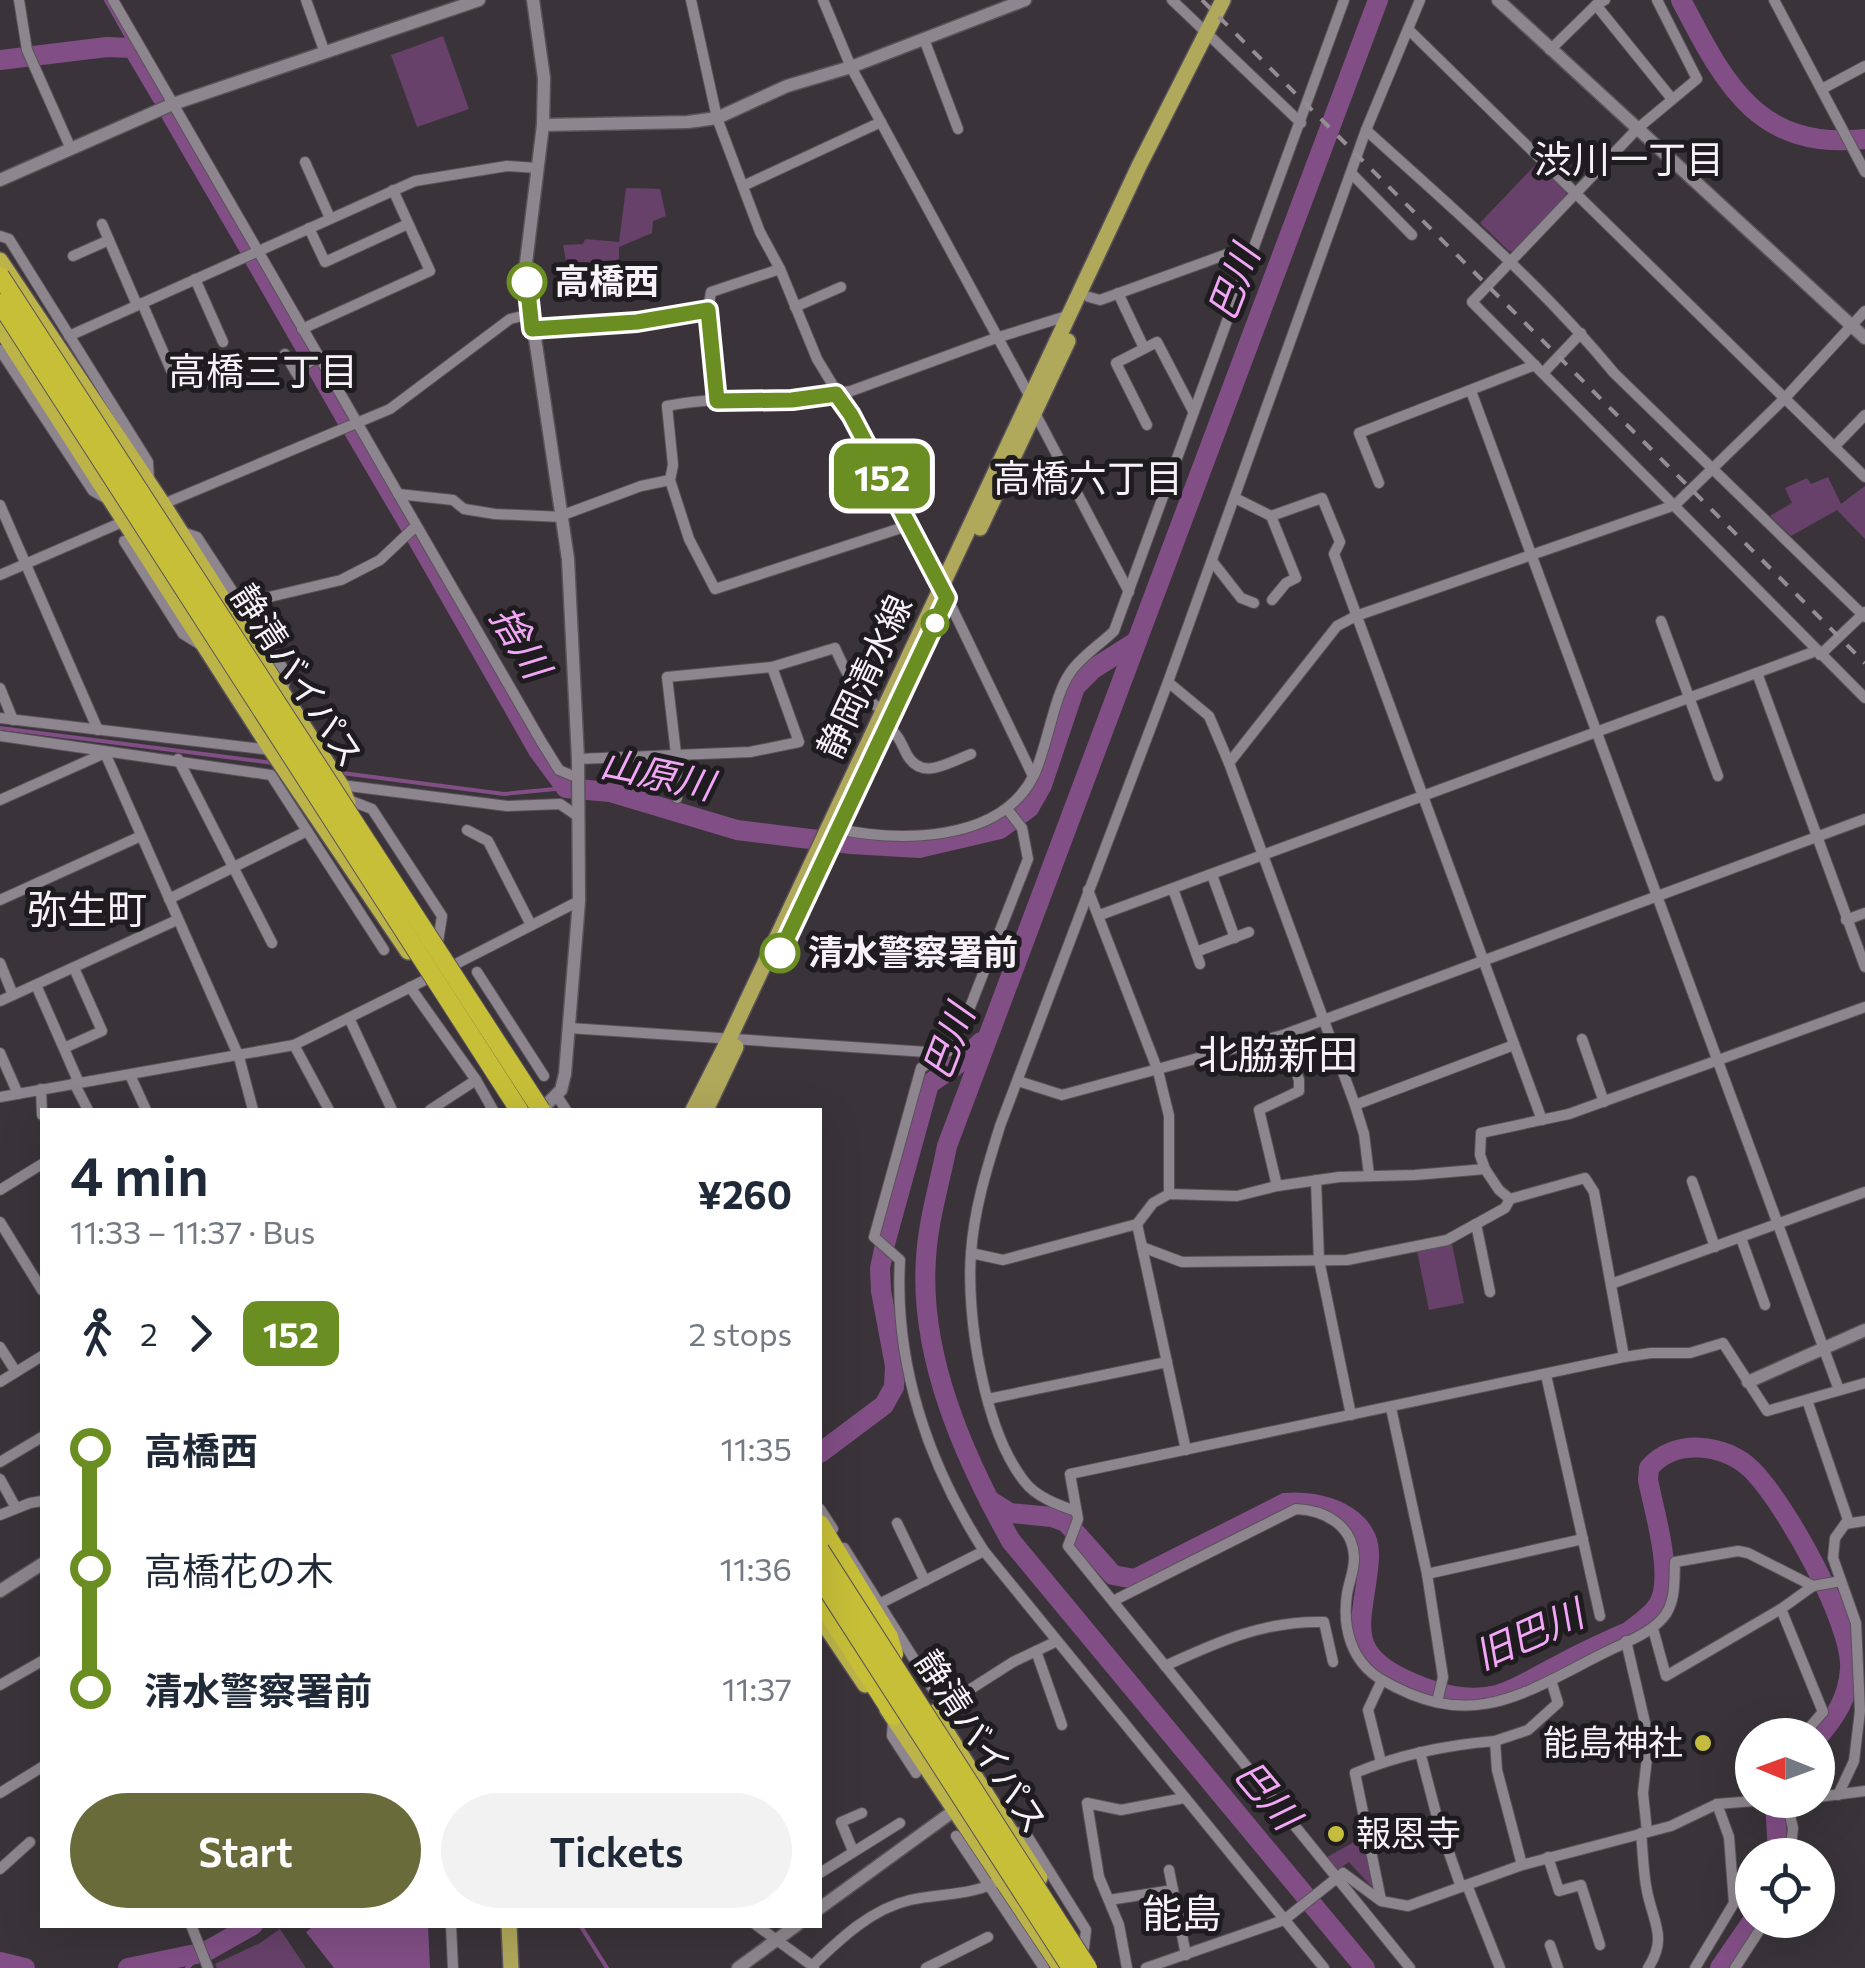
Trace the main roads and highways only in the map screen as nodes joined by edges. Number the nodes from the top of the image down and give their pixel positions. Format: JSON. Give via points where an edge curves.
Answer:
{"nodes":[{"id":1,"x":1222,"y":0,"type":"edge"},
{"id":2,"x":1234,"y":0,"type":"edge"},
{"id":3,"x":1212,"y":37,"type":"junction"},
{"id":4,"x":0,"y":260,"type":"edge"},
{"id":5,"x":0,"y":276,"type":"edge"},
{"id":6,"x":0,"y":303,"type":"edge"},
{"id":7,"x":0,"y":328,"type":"edge"},
{"id":8,"x":1032,"y":405,"type":"junction"},
{"id":9,"x":735,"y":1038,"type":"junction"},
{"id":10,"x":514,"y":1108,"type":"edge"},
{"id":11,"x":514,"y":1108,"type":"edge"},
{"id":12,"x":537,"y":1108,"type":"edge"},
{"id":13,"x":537,"y":1108,"type":"edge"},
{"id":14,"x":693,"y":1108,"type":"edge"},
{"id":15,"x":707,"y":1108,"type":"edge"},
{"id":16,"x":822,"y":1527,"type":"edge"},
{"id":17,"x":822,"y":1546,"type":"edge"},
{"id":18,"x":822,"y":1553,"type":"edge"},
{"id":19,"x":822,"y":1581,"type":"edge"},
{"id":20,"x":822,"y":1604,"type":"edge"},
{"id":21,"x":822,"y":1621,"type":"edge"},
{"id":22,"x":892,"y":1646,"type":"junction"},
{"id":23,"x":894,"y":1716,"type":"junction"},
{"id":24,"x":509,"y":1928,"type":"edge"},
{"id":25,"x":511,"y":1968,"type":"edge"},
{"id":26,"x":1057,"y":1968,"type":"edge"},
{"id":27,"x":1088,"y":1968,"type":"edge"},
{"id":28,"x":1097,"y":1968,"type":"edge"}],
"edges":[{"from":1,"to":3,"type":"main road","name":"静岡清水線"},
{"from":2,"to":3,"type":"main road","name":"静岡清水線"},
{"from":3,"to":8,"type":"main road","name":"静岡清水線"},
{"from":3,"to":8,"type":"main road","name":"静岡清水線","via":[[1139,166]]},
{"from":4,"to":12,"type":"highway","via":[[181,532],[343,792],[439,964]]},
{"from":5,"to":13,"type":"highway","name":"静清バイパス","bridge":true},
{"from":6,"to":10,"type":"highway","name":"静清バイパス","bridge":true},
{"from":7,"to":11,"type":"highway","via":[[271,750]]},
{"from":8,"to":9,"type":"main road","name":"静岡清水線"},
{"from":9,"to":14,"type":"main road","name":"静岡清水線"},
{"from":9,"to":15,"type":"main road","name":"静岡清水線"},
{"from":16,"to":22,"type":"highway"},
{"from":17,"to":22,"type":"highway"},
{"from":18,"to":27,"type":"highway","name":"静清バイパス","bridge":true},
{"from":19,"to":26,"type":"highway","name":"静清バイパス","bridge":true},
{"from":20,"to":23,"type":"highway"},
{"from":21,"to":23,"type":"highway"},
{"from":22,"to":28,"type":"highway"},
{"from":23,"to":26,"type":"highway"},
{"from":24,"to":25,"type":"main road"}]}
